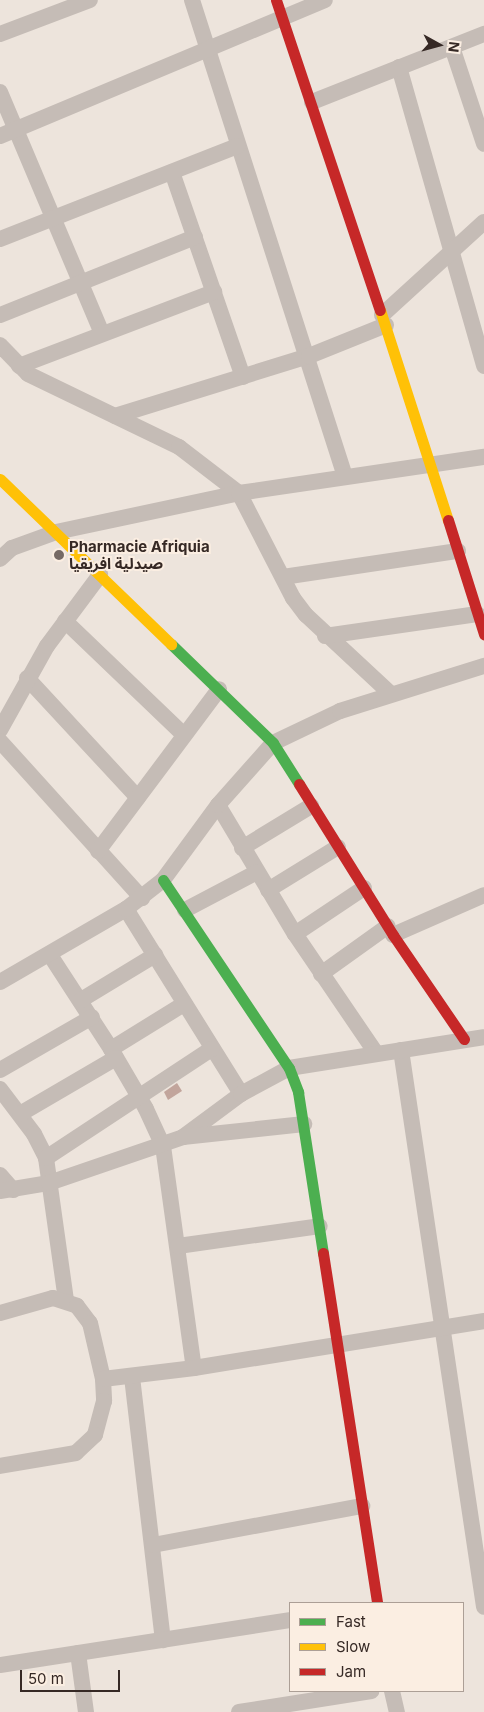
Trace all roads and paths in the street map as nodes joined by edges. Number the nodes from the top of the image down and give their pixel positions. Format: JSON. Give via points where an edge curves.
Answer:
{"nodes":[{"id":1,"x":90,"y":0,"type":"edge"},
{"id":2,"x":192,"y":0,"type":"edge"},
{"id":3,"x":276,"y":0,"type":"edge"},
{"id":4,"x":326,"y":0,"type":"edge"},
{"id":5,"x":282,"y":18,"type":"junction"},
{"id":6,"x":0,"y":34,"type":"edge"},
{"id":7,"x":484,"y":34,"type":"edge"},
{"id":8,"x":452,"y":47,"type":"junction"},
{"id":9,"x":206,"y":50,"type":"junction"},
{"id":10,"x":399,"y":67,"type":"junction"},
{"id":11,"x":0,"y":92,"type":"edge"},
{"id":12,"x":312,"y":102,"type":"junction"},
{"id":13,"x":8,"y":133,"type":"edge"},
{"id":14,"x":484,"y":144,"type":"edge"},
{"id":15,"x":236,"y":146,"type":"junction"},
{"id":16,"x":172,"y":172,"type":"junction"},
{"id":17,"x":52,"y":217,"type":"junction"},
{"id":18,"x":484,"y":222,"type":"edge"},
{"id":19,"x":194,"y":237,"type":"junction"},
{"id":20,"x":0,"y":239,"type":"edge"},
{"id":21,"x":451,"y":252,"type":"junction"},
{"id":22,"x":79,"y":282,"type":"junction"},
{"id":23,"x":214,"y":292,"type":"junction"},
{"id":24,"x":0,"y":315,"type":"edge"},
{"id":25,"x":384,"y":320,"type":"junction"},
{"id":26,"x":479,"y":326,"type":"edge"},
{"id":27,"x":102,"y":333,"type":"junction"},
{"id":28,"x":0,"y":345,"type":"edge"},
{"id":29,"x":309,"y":356,"type":"junction"},
{"id":30,"x":18,"y":366,"type":"junction"},
{"id":31,"x":484,"y":366,"type":"edge"},
{"id":32,"x":243,"y":377,"type":"junction"},
{"id":33,"x":115,"y":416,"type":"junction"},
{"id":34,"x":484,"y":457,"type":"edge"},
{"id":35,"x":430,"y":467,"type":"junction"},
{"id":36,"x":346,"y":476,"type":"junction"},
{"id":37,"x":0,"y":479,"type":"edge"},
{"id":38,"x":239,"y":493,"type":"junction"},
{"id":39,"x":56,"y":532,"type":"junction"},
{"id":40,"x":458,"y":551,"type":"junction"},
{"id":41,"x":0,"y":559,"type":"edge"},
{"id":42,"x":100,"y":575,"type":"junction"},
{"id":43,"x":282,"y":578,"type":"junction"},
{"id":44,"x":477,"y":614,"type":"junction"},
{"id":45,"x":65,"y":621,"type":"junction"},
{"id":46,"x":484,"y":634,"type":"edge"},
{"id":47,"x":325,"y":636,"type":"junction"},
{"id":48,"x":484,"y":666,"type":"edge"},
{"id":49,"x":27,"y":678,"type":"junction"},
{"id":50,"x":219,"y":689,"type":"junction"},
{"id":51,"x":390,"y":693,"type":"junction"},
{"id":52,"x":0,"y":730,"type":"edge"},
{"id":53,"x":183,"y":734,"type":"junction"},
{"id":54,"x":0,"y":741,"type":"edge"},
{"id":55,"x":273,"y":743,"type":"junction"},
{"id":56,"x":138,"y":798,"type":"junction"},
{"id":57,"x":218,"y":806,"type":"junction"},
{"id":58,"x":311,"y":806,"type":"junction"},
{"id":59,"x":338,"y":847,"type":"junction"},
{"id":60,"x":242,"y":848,"type":"junction"},
{"id":61,"x":98,"y":851,"type":"junction"},
{"id":62,"x":257,"y":872,"type":"junction"},
{"id":63,"x":163,"y":880,"type":"junction"},
{"id":64,"x":364,"y":888,"type":"junction"},
{"id":65,"x":268,"y":890,"type":"junction"},
{"id":66,"x":484,"y":895,"type":"edge"},
{"id":67,"x":142,"y":898,"type":"junction"},
{"id":68,"x":126,"y":909,"type":"junction"},
{"id":69,"x":185,"y":910,"type":"junction"},
{"id":70,"x":390,"y":931,"type":"junction"},
{"id":71,"x":295,"y":934,"type":"junction"},
{"id":72,"x":50,"y":955,"type":"junction"},
{"id":73,"x":155,"y":955,"type":"junction"},
{"id":74,"x":321,"y":974,"type":"junction"},
{"id":75,"x":0,"y":982,"type":"edge"},
{"id":76,"x":81,"y":1000,"type":"junction"},
{"id":77,"x":184,"y":1004,"type":"junction"},
{"id":78,"x":92,"y":1017,"type":"junction"},
{"id":79,"x":484,"y":1037,"type":"edge"},
{"id":80,"x":464,"y":1039,"type":"junction"},
{"id":81,"x":211,"y":1049,"type":"junction"},
{"id":82,"x":401,"y":1050,"type":"junction"},
{"id":83,"x":376,"y":1053,"type":"junction"},
{"id":84,"x":113,"y":1054,"type":"junction"},
{"id":85,"x":289,"y":1068,"type":"junction"},
{"id":86,"x":0,"y":1070,"type":"edge"},
{"id":87,"x":0,"y":1089,"type":"edge"},
{"id":88,"x":241,"y":1094,"type":"junction"},
{"id":89,"x":138,"y":1096,"type":"junction"},
{"id":90,"x":20,"y":1114,"type":"junction"},
{"id":91,"x":304,"y":1124,"type":"junction"},
{"id":92,"x":183,"y":1137,"type":"junction"},
{"id":93,"x":162,"y":1146,"type":"junction"},
{"id":94,"x":46,"y":1158,"type":"junction"},
{"id":95,"x":0,"y":1175,"type":"edge"},
{"id":96,"x":49,"y":1184,"type":"junction"},
{"id":97,"x":6,"y":1190,"type":"edge"},
{"id":98,"x":320,"y":1226,"type":"junction"},
{"id":99,"x":178,"y":1246,"type":"junction"},
{"id":100,"x":66,"y":1300,"type":"junction"},
{"id":101,"x":0,"y":1313,"type":"edge"},
{"id":102,"x":484,"y":1321,"type":"edge"},
{"id":103,"x":442,"y":1327,"type":"junction"},
{"id":104,"x":338,"y":1343,"type":"junction"},
{"id":105,"x":194,"y":1368,"type":"junction"},
{"id":106,"x":132,"y":1377,"type":"junction"},
{"id":107,"x":103,"y":1379,"type":"junction"},
{"id":108,"x":0,"y":1466,"type":"edge"},
{"id":109,"x":362,"y":1506,"type":"junction"},
{"id":110,"x":153,"y":1544,"type":"junction"},
{"id":111,"x":377,"y":1602,"type":"edge"},
{"id":112,"x":484,"y":1607,"type":"edge"},
{"id":113,"x":289,"y":1620,"type":"edge"},
{"id":114,"x":163,"y":1640,"type":"junction"},
{"id":115,"x":78,"y":1653,"type":"junction"},
{"id":116,"x":0,"y":1665,"type":"edge"},
{"id":117,"x":365,"y":1692,"type":"edge"},
{"id":118,"x":392,"y":1692,"type":"edge"},
{"id":119,"x":86,"y":1712,"type":"edge"},
{"id":120,"x":239,"y":1712,"type":"edge"},
{"id":121,"x":397,"y":1712,"type":"edge"}],
"edges":[{"from":1,"to":6,"type":"street"},
{"from":2,"to":9,"type":"street"},
{"from":3,"to":5,"type":"street"},
{"from":4,"to":5,"type":"street"},
{"from":5,"to":9,"type":"street"},
{"from":5,"to":12,"type":"street"},
{"from":7,"to":8,"type":"street"},
{"from":8,"to":10,"type":"street"},
{"from":8,"to":14,"type":"street"},
{"from":9,"to":13,"type":"street"},
{"from":9,"to":15,"type":"street"},
{"from":10,"to":12,"type":"street"},
{"from":10,"to":21,"type":"street"},
{"from":11,"to":13,"type":"street"},
{"from":12,"to":25,"type":"street"},
{"from":13,"to":17,"type":"street"},
{"from":15,"to":16,"type":"street"},
{"from":15,"to":29,"type":"street"},
{"from":16,"to":17,"type":"street"},
{"from":16,"to":19,"type":"street"},
{"from":17,"to":20,"type":"street"},
{"from":17,"to":22,"type":"street"},
{"from":18,"to":21,"type":"street"},
{"from":19,"to":22,"type":"street"},
{"from":19,"to":23,"type":"street"},
{"from":21,"to":25,"type":"street"},
{"from":21,"to":26,"type":"street"},
{"from":22,"to":24,"type":"street"},
{"from":22,"to":27,"type":"street"},
{"from":23,"to":27,"type":"street"},
{"from":23,"to":32,"type":"street"},
{"from":25,"to":29,"type":"street"},
{"from":25,"to":35,"type":"street"},
{"from":26,"to":31,"type":"street"},
{"from":27,"to":30,"type":"street"},
{"from":28,"to":30,"type":"street"},
{"from":29,"to":32,"type":"street"},
{"from":29,"to":36,"type":"street"},
{"from":30,"to":33,"type":"street","via":[[41,382]]},
{"from":32,"to":33,"type":"street"},
{"from":33,"to":38,"type":"street","via":[[191,454]]},
{"from":34,"to":35,"type":"street"},
{"from":35,"to":36,"type":"street"},
{"from":35,"to":40,"type":"street"},
{"from":36,"to":38,"type":"street"},
{"from":37,"to":39,"type":"street"},
{"from":38,"to":39,"type":"street"},
{"from":38,"to":43,"type":"street"},
{"from":39,"to":41,"type":"street","via":[[12,548]]},
{"from":39,"to":42,"type":"street"},
{"from":40,"to":43,"type":"street"},
{"from":40,"to":44,"type":"street"},
{"from":42,"to":45,"type":"street"},
{"from":42,"to":50,"type":"street"},
{"from":43,"to":47,"type":"street","via":[[298,604]]},
{"from":44,"to":46,"type":"street"},
{"from":44,"to":47,"type":"street"},
{"from":45,"to":49,"type":"street"},
{"from":45,"to":53,"type":"street"},
{"from":47,"to":51,"type":"street"},
{"from":48,"to":51,"type":"street"},
{"from":49,"to":52,"type":"street"},
{"from":49,"to":56,"type":"street"},
{"from":50,"to":53,"type":"street"},
{"from":50,"to":55,"type":"street"},
{"from":51,"to":55,"type":"street","via":[[326,716]]},
{"from":53,"to":56,"type":"street"},
{"from":54,"to":61,"type":"street"},
{"from":55,"to":57,"type":"street"},
{"from":55,"to":58,"type":"street"},
{"from":56,"to":61,"type":"street"},
{"from":57,"to":60,"type":"street"},
{"from":57,"to":63,"type":"street"},
{"from":58,"to":59,"type":"street"},
{"from":58,"to":60,"type":"street"},
{"from":59,"to":64,"type":"street"},
{"from":59,"to":65,"type":"street"},
{"from":60,"to":62,"type":"street"},
{"from":61,"to":67,"type":"street"},
{"from":62,"to":65,"type":"street"},
{"from":62,"to":69,"type":"street"},
{"from":63,"to":67,"type":"street"},
{"from":63,"to":69,"type":"street"},
{"from":64,"to":70,"type":"street"},
{"from":64,"to":71,"type":"street"},
{"from":65,"to":71,"type":"street"},
{"from":66,"to":70,"type":"street"},
{"from":67,"to":68,"type":"street"},
{"from":68,"to":72,"type":"street"},
{"from":68,"to":73,"type":"street"},
{"from":69,"to":85,"type":"street"},
{"from":70,"to":74,"type":"street"},
{"from":70,"to":80,"type":"street"},
{"from":71,"to":74,"type":"street"},
{"from":72,"to":75,"type":"street"},
{"from":72,"to":76,"type":"street"},
{"from":73,"to":76,"type":"street"},
{"from":73,"to":77,"type":"street"},
{"from":74,"to":83,"type":"street"},
{"from":76,"to":78,"type":"street"},
{"from":77,"to":81,"type":"street"},
{"from":77,"to":84,"type":"street"},
{"from":78,"to":84,"type":"street"},
{"from":78,"to":86,"type":"street"},
{"from":79,"to":80,"type":"street"},
{"from":80,"to":82,"type":"street"},
{"from":81,"to":88,"type":"street"},
{"from":81,"to":89,"type":"street"},
{"from":82,"to":83,"type":"street"},
{"from":82,"to":103,"type":"street"},
{"from":83,"to":85,"type":"street"},
{"from":84,"to":89,"type":"street"},
{"from":84,"to":90,"type":"street"},
{"from":85,"to":88,"type":"street"},
{"from":85,"to":91,"type":"street"},
{"from":87,"to":90,"type":"street"},
{"from":88,"to":92,"type":"street"},
{"from":89,"to":93,"type":"street"},
{"from":89,"to":94,"type":"street"},
{"from":90,"to":94,"type":"street"},
{"from":91,"to":92,"type":"street"},
{"from":91,"to":98,"type":"street"},
{"from":92,"to":93,"type":"street"},
{"from":93,"to":96,"type":"street"},
{"from":93,"to":99,"type":"street"},
{"from":94,"to":96,"type":"street"},
{"from":95,"to":97,"type":"street"},
{"from":96,"to":97,"type":"street"},
{"from":96,"to":100,"type":"street"},
{"from":98,"to":99,"type":"street"},
{"from":98,"to":104,"type":"street"},
{"from":99,"to":105,"type":"street"},
{"from":100,"to":101,"type":"street","via":[[42,1299]]},
{"from":100,"to":107,"type":"street","via":[[77,1306],[90,1323]]},
{"from":102,"to":103,"type":"street"},
{"from":103,"to":104,"type":"street"},
{"from":103,"to":112,"type":"street"},
{"from":104,"to":105,"type":"street"},
{"from":104,"to":109,"type":"street"},
{"from":105,"to":106,"type":"street"},
{"from":106,"to":107,"type":"street"},
{"from":106,"to":110,"type":"street"},
{"from":107,"to":108,"type":"street","via":[[101,1419],[86,1446],[70,1454]]},
{"from":109,"to":110,"type":"street"},
{"from":109,"to":111,"type":"street"},
{"from":110,"to":114,"type":"street"},
{"from":113,"to":114,"type":"street"},
{"from":114,"to":115,"type":"street"},
{"from":115,"to":116,"type":"street"},
{"from":115,"to":119,"type":"street"},
{"from":117,"to":120,"type":"street"},
{"from":118,"to":121,"type":"street"}]}
